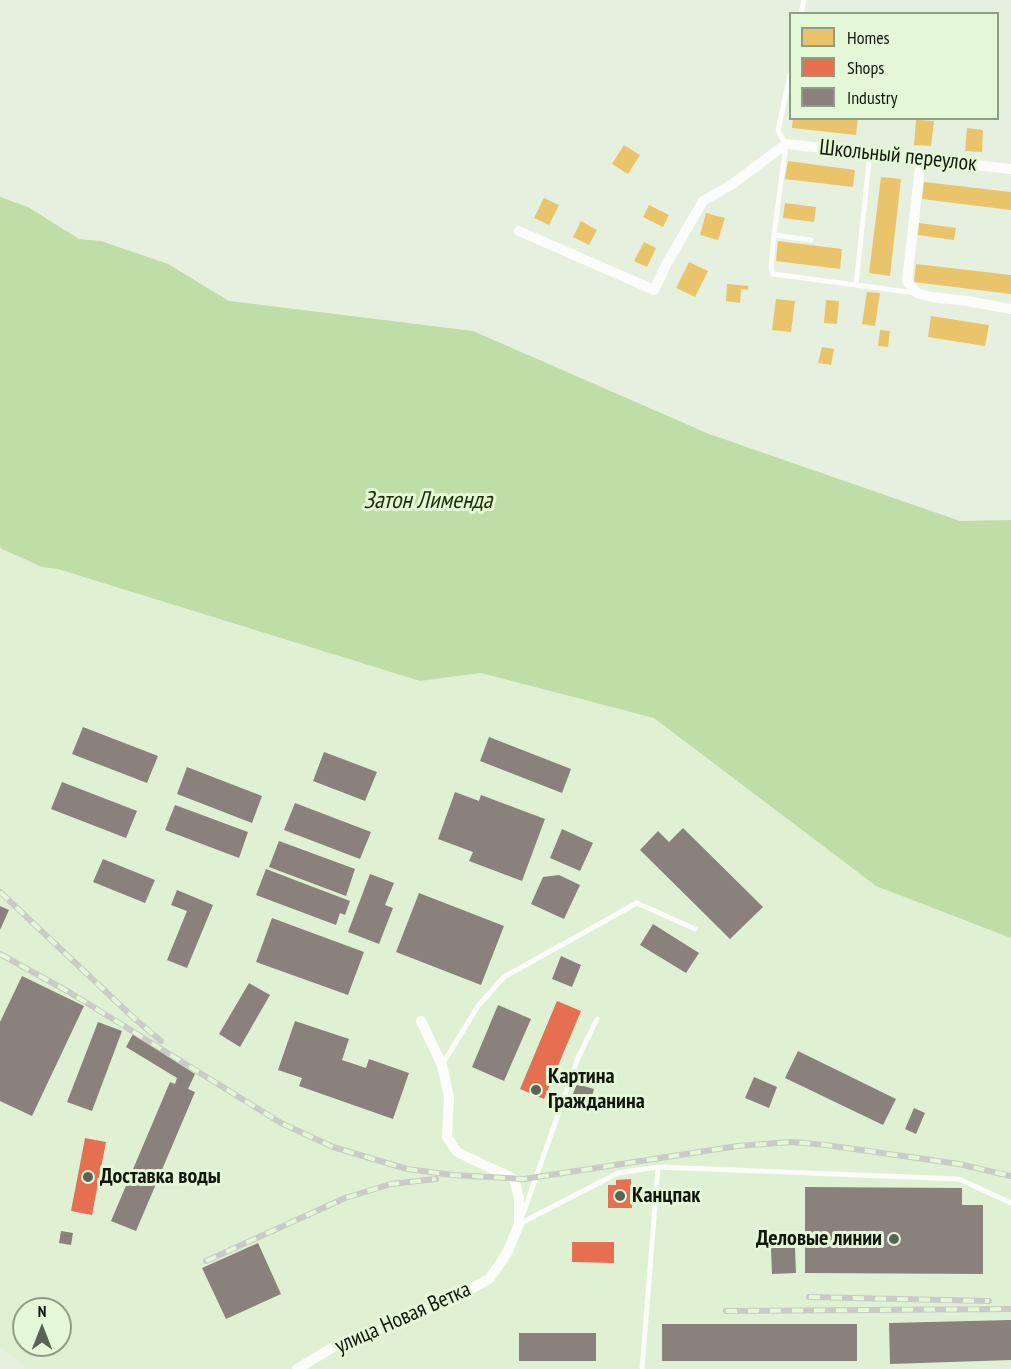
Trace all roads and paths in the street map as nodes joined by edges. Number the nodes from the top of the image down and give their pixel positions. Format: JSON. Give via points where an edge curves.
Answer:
{"nodes":[{"id":1,"x":789,"y":80,"type":"edge"},
{"id":2,"x":786,"y":144,"type":"junction"},
{"id":3,"x":870,"y":153,"type":"junction"},
{"id":4,"x":921,"y":159,"type":"junction"},
{"id":5,"x":1011,"y":169,"type":"edge"},
{"id":6,"x":519,"y":231,"type":"dead end"},
{"id":7,"x":774,"y":235,"type":"junction"},
{"id":8,"x":812,"y":240,"type":"dead end"},
{"id":9,"x":856,"y":285,"type":"junction"},
{"id":10,"x":916,"y":293,"type":"junction"},
{"id":11,"x":1011,"y":309,"type":"edge"},
{"id":12,"x":695,"y":929,"type":"dead end"},
{"id":13,"x":597,"y":1019,"type":"dead end"},
{"id":14,"x":421,"y":1021,"type":"dead end"},
{"id":15,"x":442,"y":1065,"type":"junction"},
{"id":16,"x":658,"y":1167,"type":"junction"},
{"id":17,"x":1011,"y":1203,"type":"edge"},
{"id":18,"x":519,"y":1224,"type":"junction"},
{"id":19,"x":297,"y":1369,"type":"edge"},
{"id":20,"x":642,"y":1369,"type":"edge"}],
"edges":[{"from":1,"to":2,"type":"lane","via":[[778,130]]},
{"from":2,"to":3,"type":"street","name":"Школьный переулок"},
{"from":2,"to":6,"type":"street","via":[[735,183],[703,201],[654,290]]},
{"from":2,"to":7,"type":"lane"},
{"from":3,"to":4,"type":"street","name":"Школьный переулок"},
{"from":3,"to":9,"type":"lane"},
{"from":4,"to":5,"type":"street","name":"Школьный переулок"},
{"from":4,"to":10,"type":"street","via":[[908,281]]},
{"from":7,"to":8,"type":"lane"},
{"from":7,"to":9,"type":"lane","via":[[773,274]]},
{"from":9,"to":10,"type":"lane"},
{"from":10,"to":11,"type":"street"},
{"from":12,"to":15,"type":"lane","via":[[637,903],[504,977],[478,1006]]},
{"from":13,"to":18,"type":"lane","via":[[578,1058]]},
{"from":14,"to":15,"type":"street","name":"улица Новая Ветка"},
{"from":15,"to":18,"type":"street","name":"улица Новая Ветка","via":[[449,1097],[447,1137],[457,1152],[514,1179]]},
{"from":16,"to":17,"type":"lane","via":[[959,1179]]},
{"from":16,"to":18,"type":"lane","via":[[618,1173]]},
{"from":16,"to":20,"type":"lane"},
{"from":18,"to":19,"type":"street","name":"улица Новая Ветка","via":[[507,1253],[490,1278],[453,1300],[335,1346]]}]}
